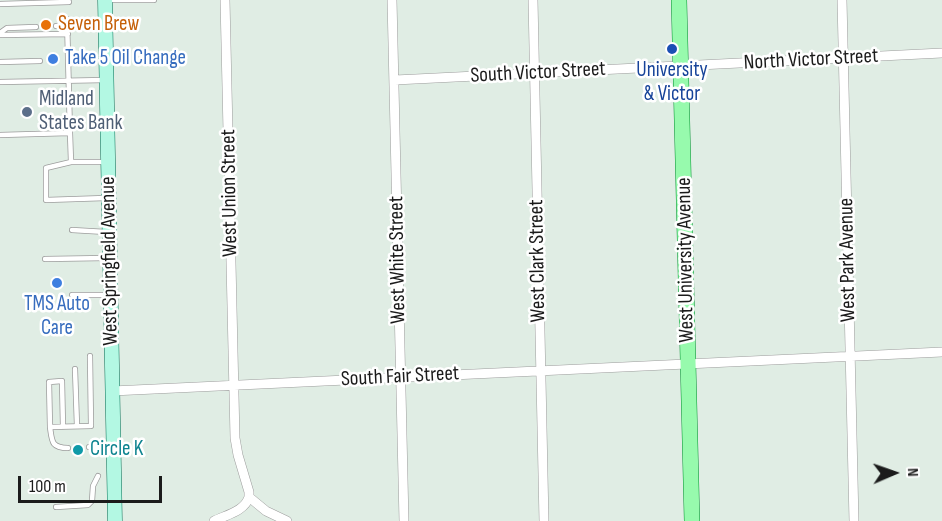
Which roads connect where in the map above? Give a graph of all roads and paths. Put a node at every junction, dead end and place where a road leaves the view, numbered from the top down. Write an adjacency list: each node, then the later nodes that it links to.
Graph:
1 (104, 0): 2 (lane); 22 (main road, West Springfield Avenue)
2 (154, 0)
3 (225, 0): 44 (street, West Union Street)
4 (392, 0): 23 (street, West White Street)
5 (533, 0): 21 (street, West Clark Street)
6 (679, 0): 20 (main road, West University Avenue)
7 (842, 0): 17 (street, West Park Avenue)
8 (69, 2): 9 (lane)
9 (0, 4)
10 (68, 19): 12 (lane)
11 (56, 26): 12 (lane)
12 (68, 26): 15 (lane)
13 (36, 27): 14 (lane)
14 (0, 34): 15 (lane)
15 (68, 34): 24 (lane)
16 (942, 53): 17 (street, North Victor Street)
17 (843, 58): 20 (street, North Victor Street); 39 (street, West Park Avenue)
18 (40, 61): 19 (lane)
19 (0, 62)
20 (681, 66): 21 (street, South Victor Street); 40 (main road, West University Avenue)
21 (535, 73): 23 (street, South Victor Street); 42 (street, West Clark Street)
22 (106, 80): 24 (lane); 28 (main road, West Springfield Avenue)
23 (395, 80): 43 (street, West White Street)
24 (69, 81): 25 (lane); 26 (lane)
25 (0, 82)
26 (70, 133): 27 (lane); 29 (lane)
27 (0, 135)
28 (107, 161): 29 (lane); 30 (main road, West Springfield Avenue)
29 (70, 162): 30 (lane)
30 (108, 198): 32 (main road, West Springfield Avenue)
31 (72, 230): 32 (lane)
32 (109, 232): 33 (main road, West Springfield Avenue)
33 (110, 258): 34 (lane); 36 (main road, West Springfield Avenue)
34 (45, 259)
35 (72, 295): 36 (lane)
36 (110, 295): 45 (main road, West Springfield Avenue)
37 (942, 352): 39 (street, South Fair Street)
38 (90, 356): 46 (lane)
39 (850, 356): 40 (street, South Fair Street); 61 (street, West Park Avenue)
40 (688, 364): 42 (street, South Fair Street); 60 (main road, West University Avenue)
41 (75, 369): 46 (lane)
42 (541, 370): 43 (street, South Fair Street); 59 (street, West Clark Street)
43 (400, 377): 44 (street, South Fair Street); 58 (street, West White Street)
44 (233, 385): 45 (street, South Fair Street); 53 (street, West Union Street)
45 (112, 391): 55 (main road, West Springfield Avenue)
46 (77, 426): 48 (lane)
47 (50, 427): 48 (lane); 48 (lane); 50 (lane)
48 (63, 427)
49 (89, 447): 51 (lane)
50 (68, 448)
51 (98, 448)
52 (98, 476): 54 (lane)
53 (249, 497): 56 (street); 57 (street)
54 (56, 507)
55 (115, 521)
56 (214, 521)
57 (287, 521)
58 (404, 521)
59 (544, 521)
60 (692, 521)
61 (854, 521)

